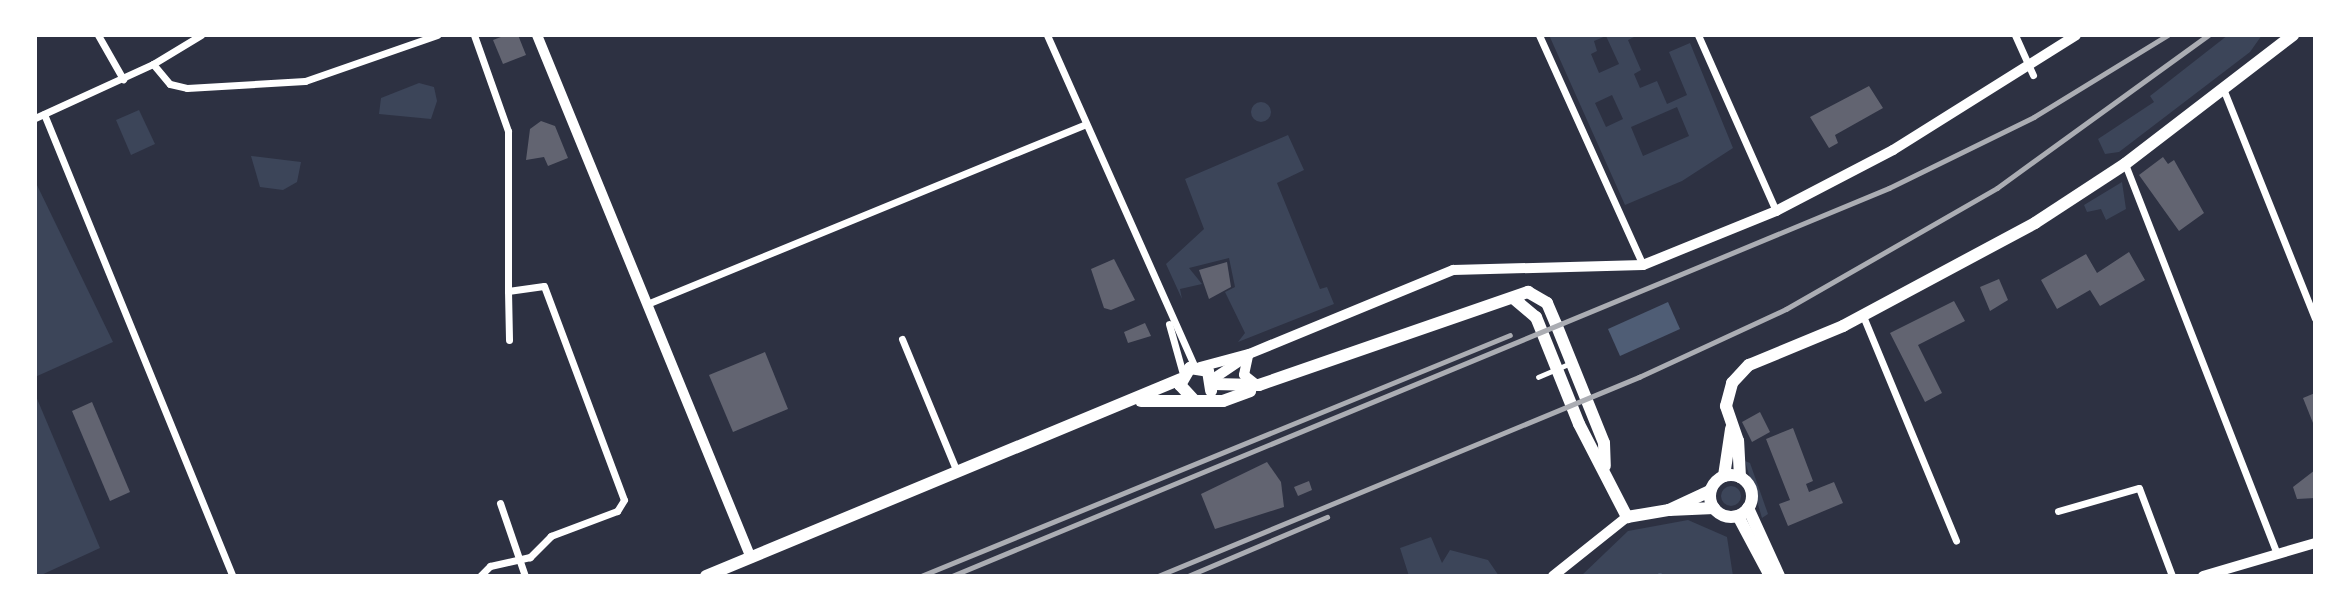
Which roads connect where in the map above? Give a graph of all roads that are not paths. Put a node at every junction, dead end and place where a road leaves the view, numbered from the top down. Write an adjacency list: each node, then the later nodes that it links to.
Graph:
1 (98, 35): 14 (street)
2 (201, 35): 12 (street)
3 (437, 35): 12 (street)
4 (474, 35): 22 (street)
5 (537, 35): 24 (street)
6 (1047, 35): 18 (street)
7 (1539, 35): 21 (street)
8 (1698, 35): 20 (street)
9 (2015, 35): 13 (street)
10 (2076, 35): 13 (street)
11 (2293, 35): 15 (main road)
12 (153, 64): 14 (street)
13 (2031, 71): 20 (street)
14 (123, 79): 16 (street)
15 (2224, 91): 19 (main road); 27 (street)
16 (44, 114): 17 (street); 58 (street)
17 (35, 118)
18 (1085, 124): 24 (street); 25 (street)
19 (2125, 164): 26 (main road); 54 (street)
20 (1776, 211): 21 (street)
21 (1643, 265): 30 (street)
22 (508, 291): 29 (street); 56 (street)
23 (1513, 298): 31 (main road); 33 (main road); 37 (main road)
24 (647, 304): 55 (street)
25 (1164, 307): 32 (street); 34 (street)
26 (1863, 316): 40 (main road); 52 (street)
27 (2315, 319)
28 (902, 339): 42 (street)
29 (509, 340)
30 (1249, 354): 32 (street); 36 (street); 37 (street)
31 (1572, 363): 33 (lane); 41 (main road)
32 (1197, 367): 34 (main road); 36 (main road)
33 (1558, 369): 35 (lane); 41 (main road)
34 (1182, 377): 38 (main road); 39 (main road)
35 (1538, 377)
36 (1213, 382): 37 (main road); 38 (main road)
37 (1259, 385): 38 (main road)
38 (1199, 399): 39 (main road)
39 (1129, 402): 42 (main road)
40 (1731, 429): 43 (main road); 44 (main road)
41 (1605, 466): 51 (main road)
42 (957, 472): 55 (main road)
43 (1724, 476): 44 (main road); 45 (main road)
44 (1740, 477): 50 (main road)
45 (1710, 491): 47 (main road); 48 (main road)
46 (500, 503): 56 (street)
47 (1714, 508): 48 (main road); 50 (main road)
48 (1669, 510): 51 (main road)
49 (2058, 511): 65 (street)
50 (1743, 512): 63 (main road); 64 (main road)
51 (1628, 517): 62 (street)
52 (1956, 540)
53 (2315, 543): 54 (street)
54 (2277, 553): 57 (street)
55 (751, 558): 61 (main road)
56 (519, 559): 59 (street); 60 (street)
57 (2233, 572): 66 (street)
58 (233, 576)
59 (480, 576)
60 (525, 576)
61 (706, 576)
62 (1553, 576)
63 (1770, 576)
64 (1779, 576)
65 (2172, 576)
66 (2203, 576)

